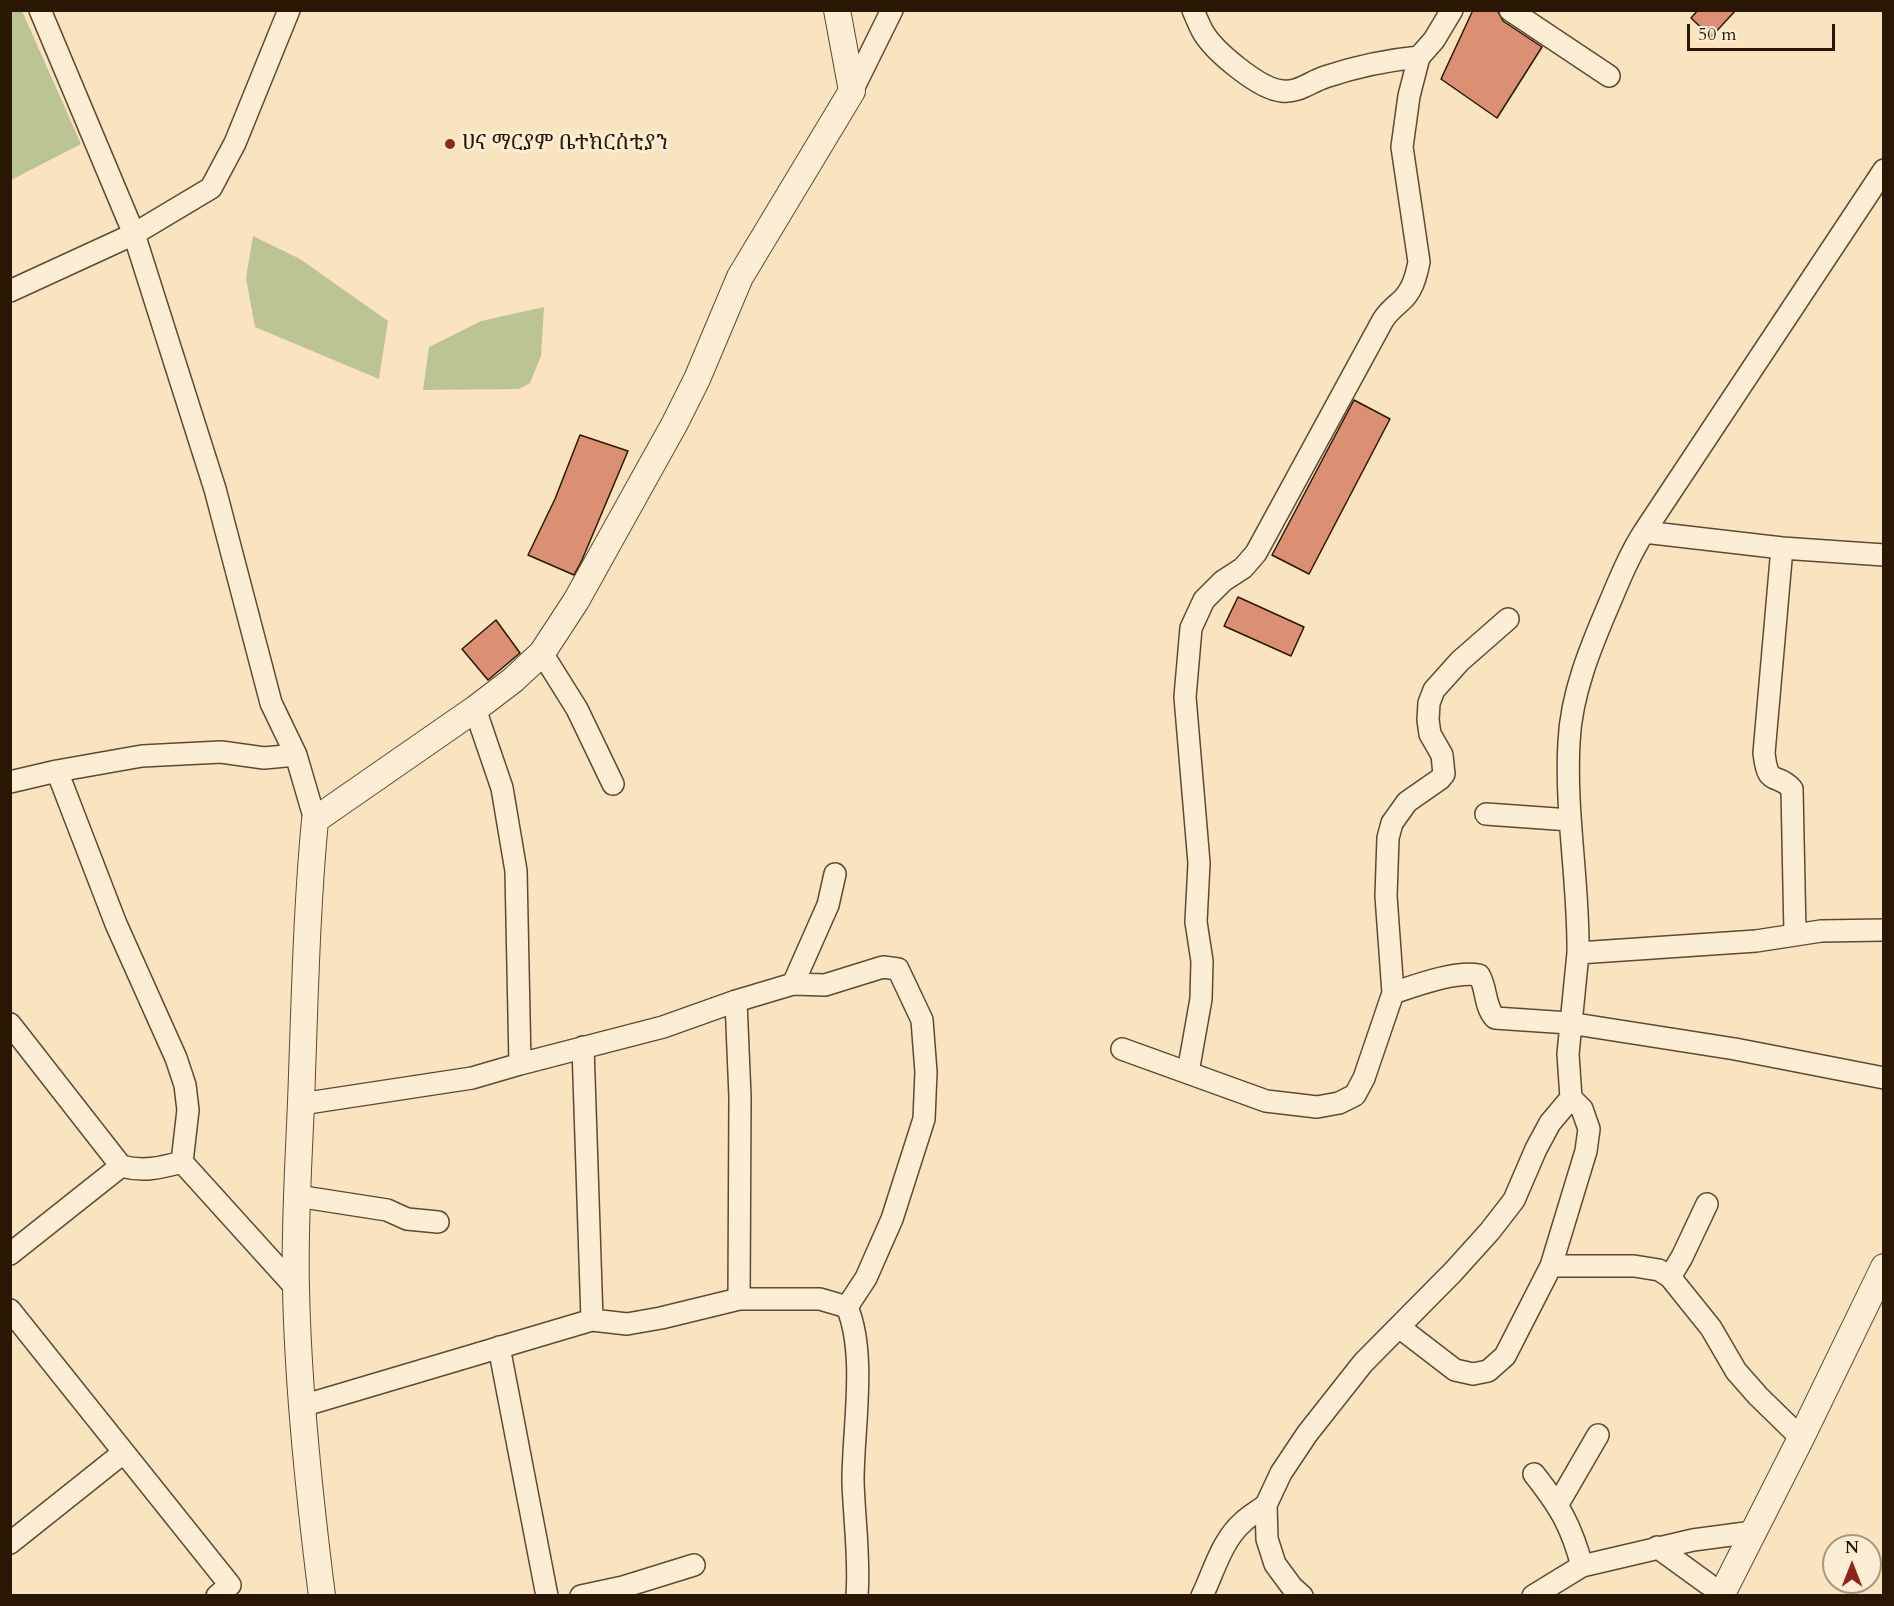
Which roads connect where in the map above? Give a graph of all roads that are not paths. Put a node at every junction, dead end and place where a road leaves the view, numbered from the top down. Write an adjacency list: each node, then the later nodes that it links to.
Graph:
1 (40, 10): 12 (street)
2 (289, 10): 12 (street)
3 (837, 10): 10 (street)
4 (892, 10): 10 (street)
5 (1193, 10): 8 (street)
6 (1452, 10): 8 (street)
7 (1510, 10): 9 (street)
8 (1419, 57): 39 (street)
9 (1609, 76)
10 (852, 91): 18 (street)
11 (1884, 170): 14 (street)
12 (134, 234): 13 (street); 20 (street)
13 (10, 291)
14 (1644, 532): 15 (street); 26 (street)
15 (1782, 548): 16 (street); 29 (street)
16 (1884, 555)
17 (1508, 619): 32 (street)
18 (542, 653): 19 (street); 23 (street)
19 (475, 709): 25 (street); 38 (street)
20 (296, 755): 21 (street); 25 (street)
21 (57, 771): 22 (street); 43 (street)
22 (10, 782)
23 (613, 784)
24 (1486, 814): 26 (street)
25 (315, 820): 42 (street)
26 (1570, 820): 30 (street)
27 (836, 874): 31 (street)
28 (1884, 930): 29 (street)
29 (1795, 934): 30 (street)
30 (1578, 953): 34 (street)
31 (793, 984): 33 (street); 54 (street)
32 (1393, 993): 34 (street); 39 (street)
33 (736, 1001): 36 (street); 53 (street)
34 (1569, 1023): 40 (street); 41 (street)
35 (10, 1024): 44 (street)
36 (583, 1047): 38 (street); 56 (street)
37 (1122, 1049): 39 (street)
38 (520, 1064): 42 (street)
39 (1188, 1072)
40 (1884, 1078)
41 (1571, 1098): 49 (street); 57 (street)
42 (301, 1104): 45 (street)
43 (182, 1162): 44 (street); 52 (street)
44 (121, 1166): 48 (street)
45 (297, 1196): 47 (street); 52 (street)
46 (1707, 1204): 51 (street)
47 (438, 1222)
48 (10, 1254)
49 (1551, 1266): 51 (street); 57 (street)
50 (1884, 1267): 61 (street)
51 (1670, 1277): 61 (street)
52 (296, 1288): 59 (street)
53 (739, 1299): 54 (street); 56 (street)
54 (847, 1307): 73 (street)
55 (13, 1316): 62 (street)
56 (592, 1320): 58 (street)
57 (1399, 1327): 65 (street)
58 (499, 1347): 59 (street); 75 (street)
59 (302, 1406): 74 (street)
60 (1598, 1435): 64 (street)
61 (1801, 1438): 66 (street)
62 (123, 1453): 67 (street); 72 (street)
63 (1534, 1474): 64 (street)
64 (1558, 1504): 70 (street)
65 (1266, 1505): 77 (street); 78 (street)
66 (1753, 1532): 68 (street); 71 (street)
67 (10, 1543)
68 (1657, 1547): 70 (street); 71 (street)
69 (694, 1565): 76 (street)
70 (1582, 1566): 79 (street)
71 (1715, 1590)
72 (229, 1592)
73 (858, 1595)
74 (322, 1596)
75 (547, 1596)
76 (581, 1596)
77 (1202, 1596)
78 (1302, 1596)
79 (1533, 1596)

